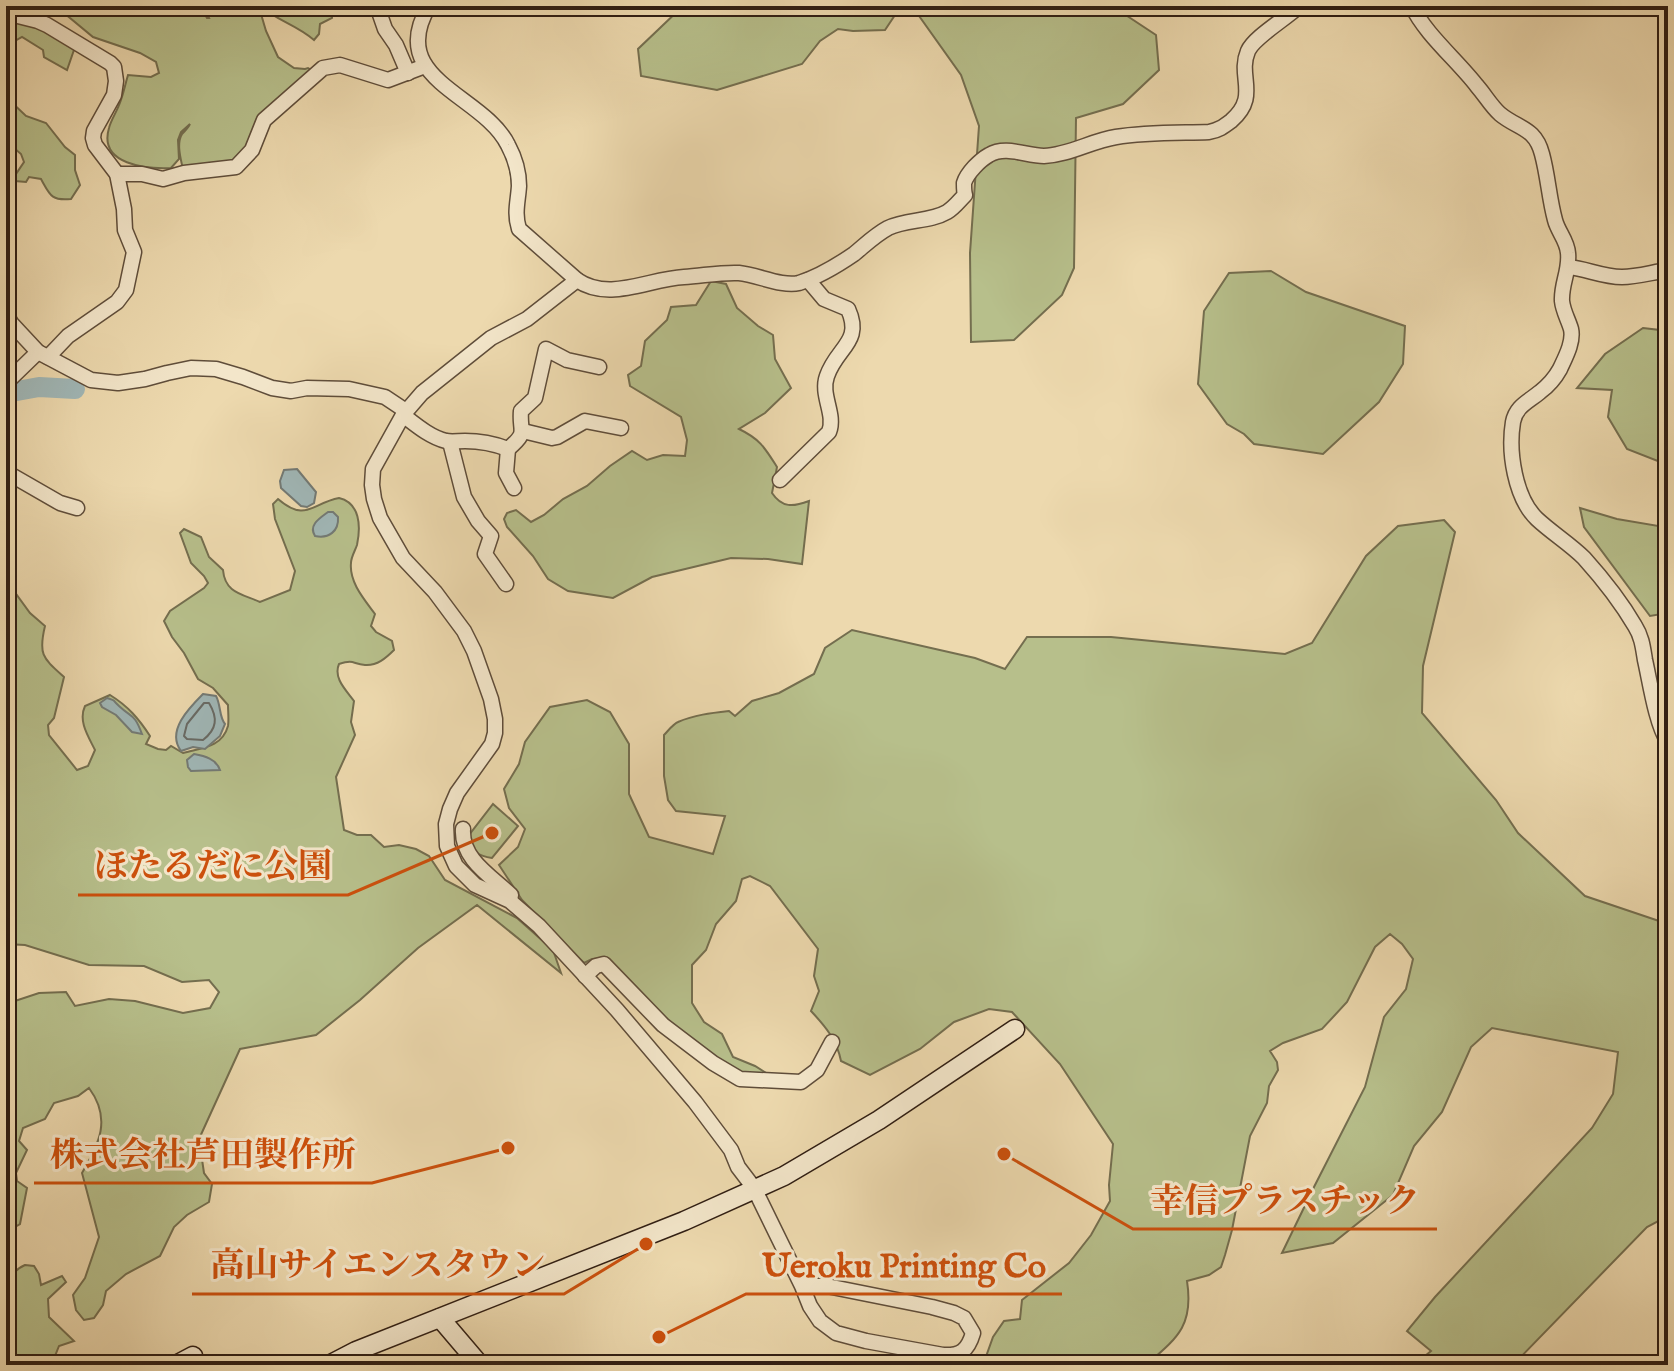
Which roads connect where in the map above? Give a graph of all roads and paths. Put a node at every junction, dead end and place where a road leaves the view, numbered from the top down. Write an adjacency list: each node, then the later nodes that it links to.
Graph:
1 (377, 6): 7 (street)
2 (429, 6): 6 (street)
3 (1299, 6): 12 (street)
4 (1412, 6): 9 (street)
5 (6, 13): 8 (street)
6 (425, 66): 7 (street); 11 (street)
7 (408, 73): 8 (street)
8 (117, 174): 14 (street)
9 (1569, 267): 10 (street); 27 (street)
10 (1668, 270)
11 (577, 280): 12 (street); 17 (street)
12 (808, 280): 23 (street)
13 (6, 314): 14 (street)
14 (43, 355): 16 (street); 17 (street)
15 (599, 367): 19 (street)
16 (6, 383)
17 (405, 413): 20 (street); 29 (street)
18 (621, 428): 19 (street)
19 (523, 431): 21 (street)
20 (450, 442): 21 (street); 26 (street)
21 (508, 449): 24 (street)
22 (6, 474): 25 (street)
23 (780, 480)
24 (514, 488)
25 (77, 508)
26 (506, 584)
27 (1668, 742)
28 (463, 829): 29 (street)
29 (510, 901): 30 (street)
30 (585, 976): 32 (street); 33 (street)
31 (1015, 1029): 33 (street)
32 (832, 1042)
33 (754, 1188): 34 (street); 35 (street)
34 (802, 1286): 34 (street)
35 (440, 1318): 36 (street); 37 (street)
36 (329, 1365)
37 (480, 1365)

